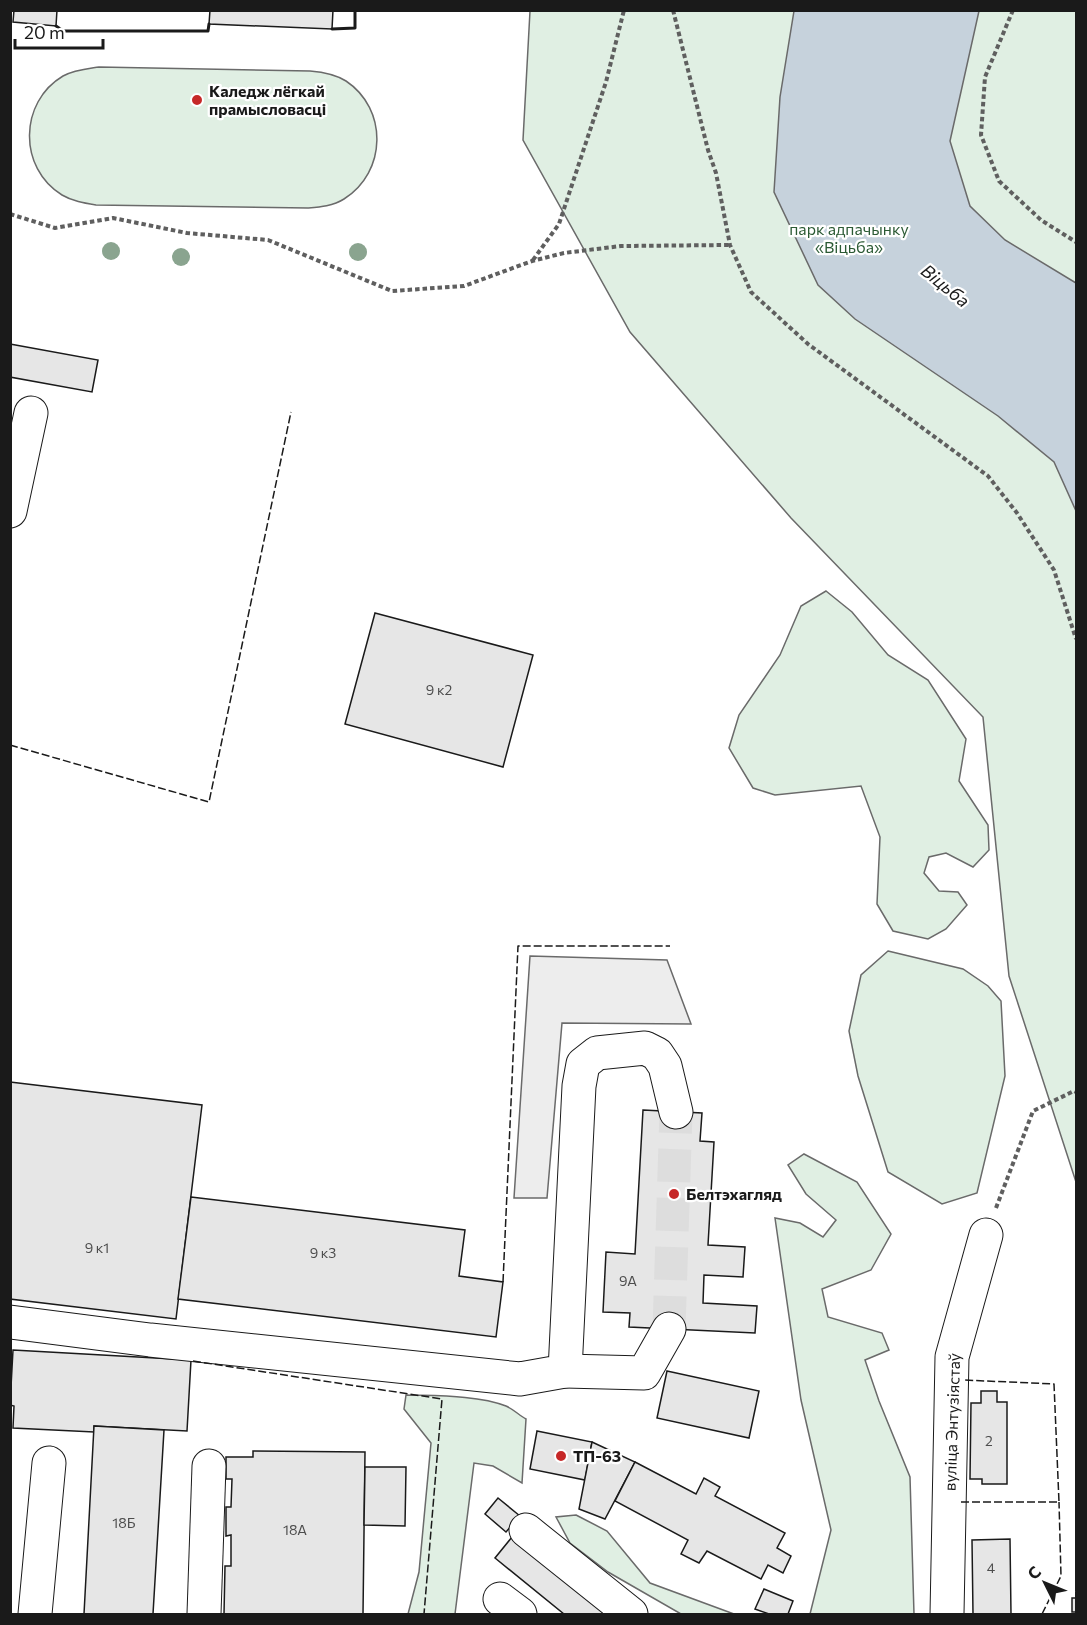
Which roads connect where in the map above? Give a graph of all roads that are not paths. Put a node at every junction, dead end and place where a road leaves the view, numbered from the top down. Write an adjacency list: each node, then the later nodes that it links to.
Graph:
1 (31, 413): 2 (street)
2 (10, 512)
3 (676, 1112): 7 (street)
4 (986, 1235): 14 (street, вуліца Энтузіястаў)
5 (10, 1322): 7 (street)
6 (669, 1329): 7 (street)
7 (565, 1371)
8 (49, 1462): 11 (street)
9 (209, 1466): 12 (street)
10 (526, 1530): 13 (street)
11 (35, 1614)
12 (204, 1614)
13 (631, 1614)
14 (947, 1614)

